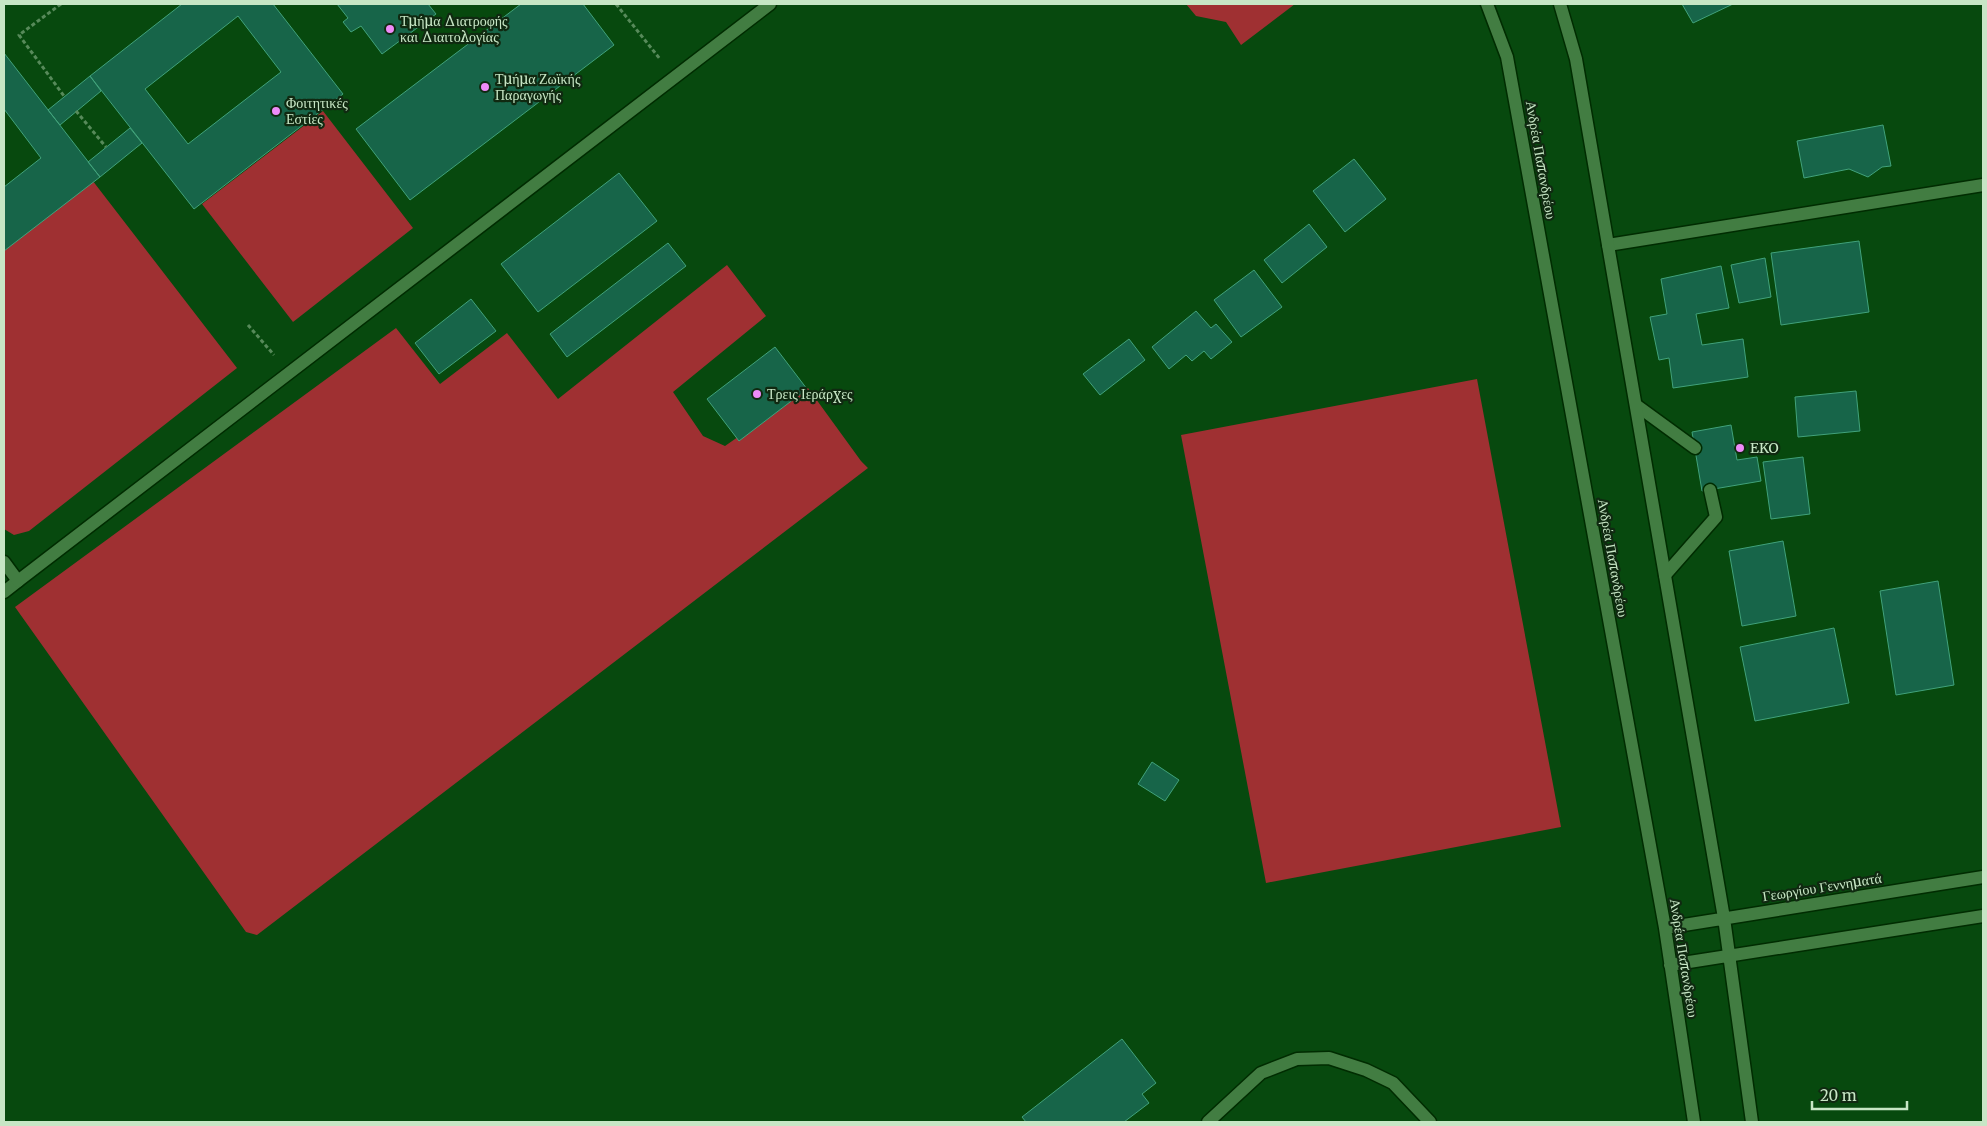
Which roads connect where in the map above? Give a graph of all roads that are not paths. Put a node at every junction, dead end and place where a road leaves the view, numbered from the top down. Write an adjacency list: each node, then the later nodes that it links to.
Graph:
1 (770, 4): 11 (street)
2 (1487, 4): 16 (street, Ανδρέα Παπανδρέου)
3 (1560, 4): 5 (street)
4 (1983, 185): 5 (street)
5 (1608, 245): 6 (street)
6 (1636, 405): 7 (street); 10 (street)
7 (1695, 448)
8 (1710, 490): 10 (street)
9 (4, 562): 11 (street)
10 (1665, 575): 15 (street)
11 (18, 581): 12 (street)
12 (4, 592)
13 (1983, 877): 15 (street, Γεωργίου Γεννηματά)
14 (1983, 916): 17 (street)
15 (1724, 918): 16 (street, Γεωργίου Γεννηματά); 17 (street)
16 (1665, 928): 18 (street, Ανδρέα Παπανδρέου)
17 (1729, 957): 18 (street); 22 (street)
18 (1670, 965): 21 (street, Ανδρέα Παπανδρέου)
19 (1208, 1122): 20 (street)
20 (1430, 1122)
21 (1694, 1122)
22 (1752, 1122)

